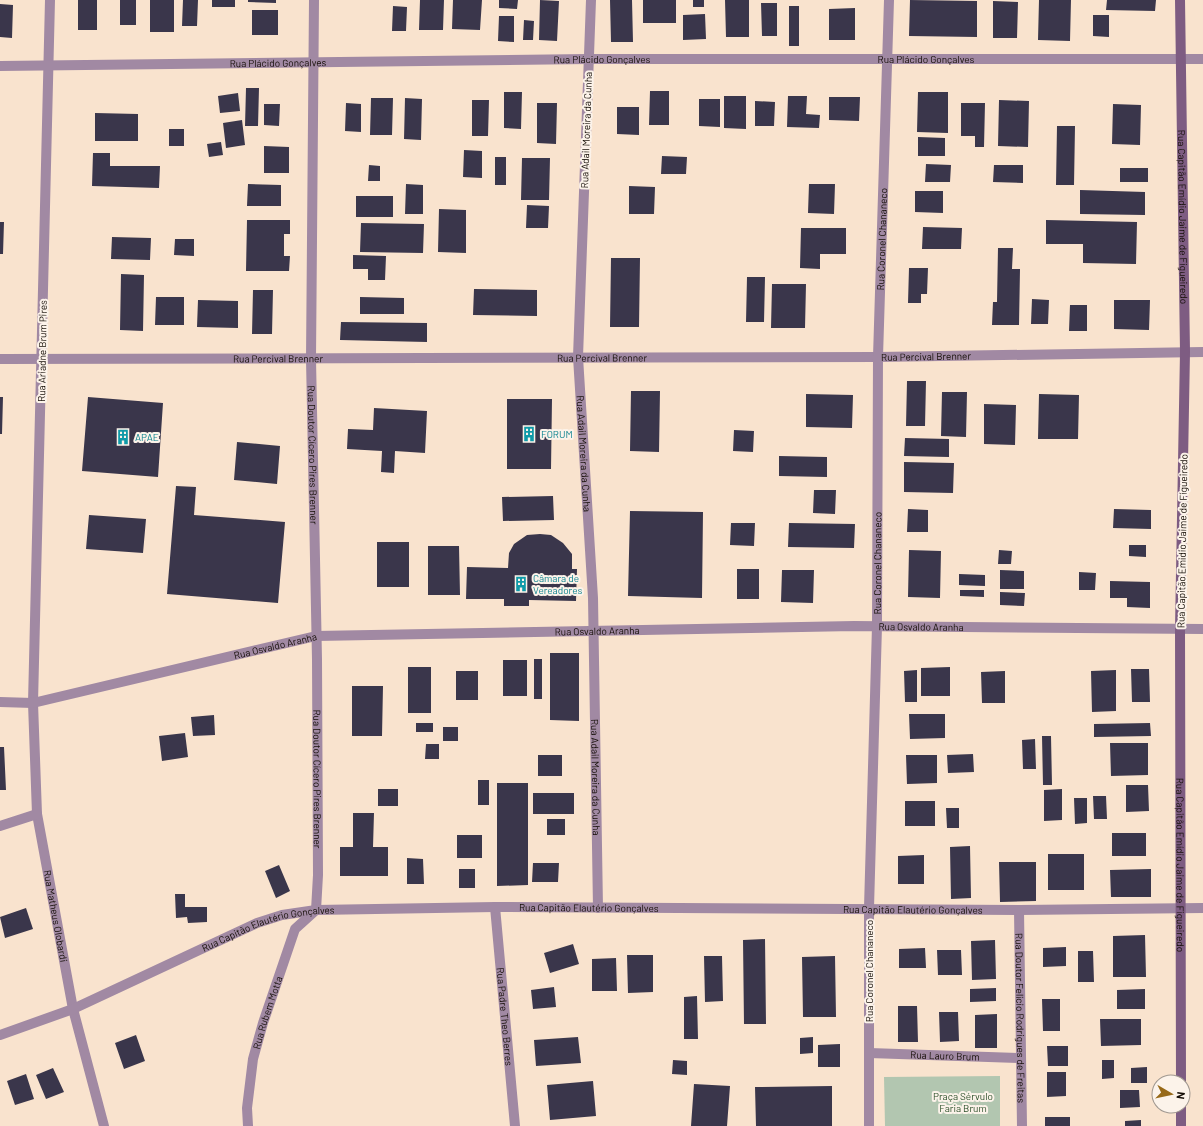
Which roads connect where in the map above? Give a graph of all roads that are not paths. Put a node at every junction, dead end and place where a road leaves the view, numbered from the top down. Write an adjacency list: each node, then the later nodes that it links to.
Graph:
1 (50, 0): 11 (street, Rua Ariadne Brum Pires)
2 (314, 0): 10 (street, Rua Doutor Cícero Pires Brenner)
3 (591, 0): 7 (street, Rua Adail Moreira da Cunha)
4 (890, 0): 9 (street, Rua Coronel Chananeco)
5 (1180, 0): 6 (main road, Rua Capitão Emídio Jaime de Figueiredo)
6 (1180, 58): 8 (street, Rua Plácido Gonçalves); 9 (street, Rua Plácido Gonçalves); 13 (main road, Rua Capitão Emídio Jaime de Figueiredo)
7 (588, 59): 9 (street, Rua Plácido Gonçalves); 10 (street, Rua Plácido Gonçalves); 15 (street, Rua Adail Moreira da Cunha)
8 (1203, 59)
9 (889, 60): 16 (street, Rua Coronel Chananeco)
10 (312, 62): 11 (street, Rua Plácido Gonçalves); 19 (street, Rua Doutor Cícero Pires Brenner)
11 (48, 65): 12 (street, Rua Plácido Gonçalves); 17 (street, Rua Ariadne Brum Pires)
12 (0, 66)
13 (1185, 352): 14 (street, Rua Percival Brenner); 16 (street, Rua Percival Brenner); 21 (main road, Rua Capitão Emídio Jaime de Figueiredo)
14 (1203, 352)
15 (578, 357): 16 (street, Rua Percival Brenner); 19 (street, Rua Percival Brenner); 23 (street, Rua Adail Moreira da Cunha)
16 (878, 357): 20 (street, Rua Coronel Chananeco)
17 (42, 358): 18 (street, Rua Percival Brenner); 19 (street, Rua Percival Brenner); 26 (street, Rua Ariadne Brum Pires)
18 (0, 359)
19 (312, 359): 24 (street, Rua Doutor Cícero Pires Brenner)
20 (877, 626): 21 (street, Rua Osvaldo Aranha); 23 (street, Rua Osvaldo Aranha); 31 (street, Rua Coronel Chananeco)
21 (1180, 628): 22 (street, Rua Osvaldo Aranha); 32 (main road, Rua Capitão Emídio Jaime de Figueiredo)
22 (1203, 629)
23 (594, 630): 24 (street, Rua Osvaldo Aranha); 30 (street, Rua Adail Moreira da Cunha)
24 (316, 636): 26 (street, Rua Osvaldo Aranha); 34 (street, Rua Doutor Cícero Pires Brenner)
25 (0, 702): 26 (street, Rua Osvaldo Aranha)
26 (33, 703): 27 (street, Rua Matheus Olobardi)
27 (37, 814): 28 (street); 36 (street, Rua Matheus Olobardi)
28 (0, 826)
29 (495, 907): 30 (street, Rua Capitão Elautério Gonçalves); 34 (street, Rua Capitão Elautério Gonçalves); 44 (street, Rua Padre Theo Berres)
30 (598, 908): 31 (street, Rua Capitão Elautério Gonçalves)
31 (868, 908): 35 (street, Rua Capitão Elautério Gonçalves); 38 (street, Rua Coronel Chananeco)
32 (1180, 908): 33 (street, Rua Capitão Elautério Gonçalves); 35 (street, Rua Capitão Elautério Gonçalves); 40 (main road, Rua Capitão Emídio Jaime de Figueiredo)
33 (1203, 908)
34 (316, 910): 36 (street, Rua Capitão Elautério Gonçalves); 43 (street, Rua Rubem Motta)
35 (1019, 910): 39 (street, Rua Doutor Felício Rodrigues de Freitas)
36 (73, 1009): 37 (street, Rua Capitão Elautério Gonçalves); 42 (street, Rua Matheus Olobardi)
37 (0, 1035)
38 (869, 1053): 39 (street, Rua Lauro Brum); 45 (street, Rua Coronel Chananeco)
39 (1021, 1058): 46 (street, Rua Doutor Felício Rodrigues de Freitas)
40 (1181, 1074)
41 (1181, 1114): 47 (main road)
42 (104, 1126)
43 (248, 1126)
44 (515, 1126)
45 (868, 1126)
46 (1022, 1126)
47 (1181, 1126)

